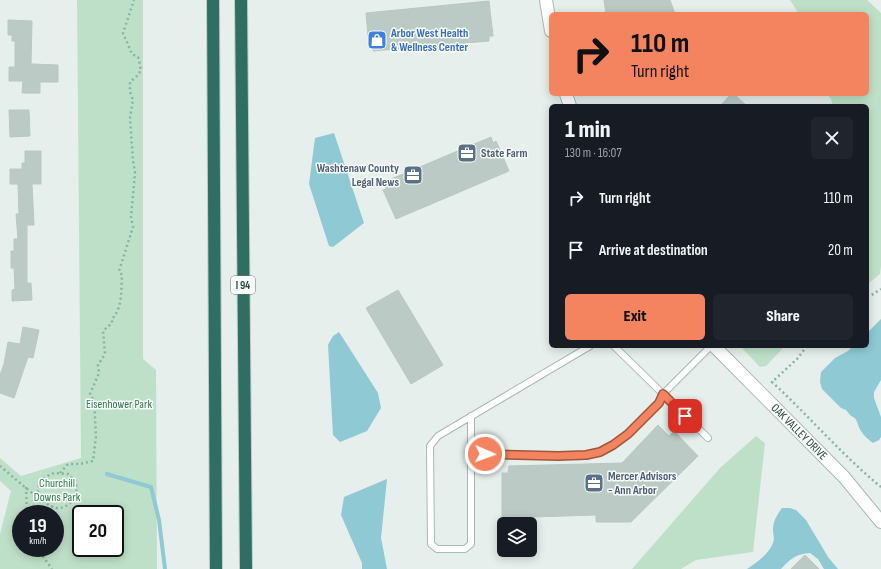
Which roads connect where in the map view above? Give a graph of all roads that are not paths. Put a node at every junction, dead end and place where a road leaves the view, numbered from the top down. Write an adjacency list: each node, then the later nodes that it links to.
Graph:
1 (212, 0): 14 (highway, I 94)
2 (241, 0): 15 (highway, I 94)
3 (546, 0): 4 (street)
4 (549, 19)
5 (587, 348): 10 (lane)
6 (616, 348): 9 (lane)
7 (709, 348): 9 (lane)
8 (716, 348): 13 (street, OAK VALLEY DRIVE)
9 (663, 394): 11 (lane); 12 (lane)
10 (471, 416): 12 (lane); 12 (lane)
11 (708, 438)
12 (470, 453)
13 (881, 522)
14 (216, 569)
15 (246, 569)

